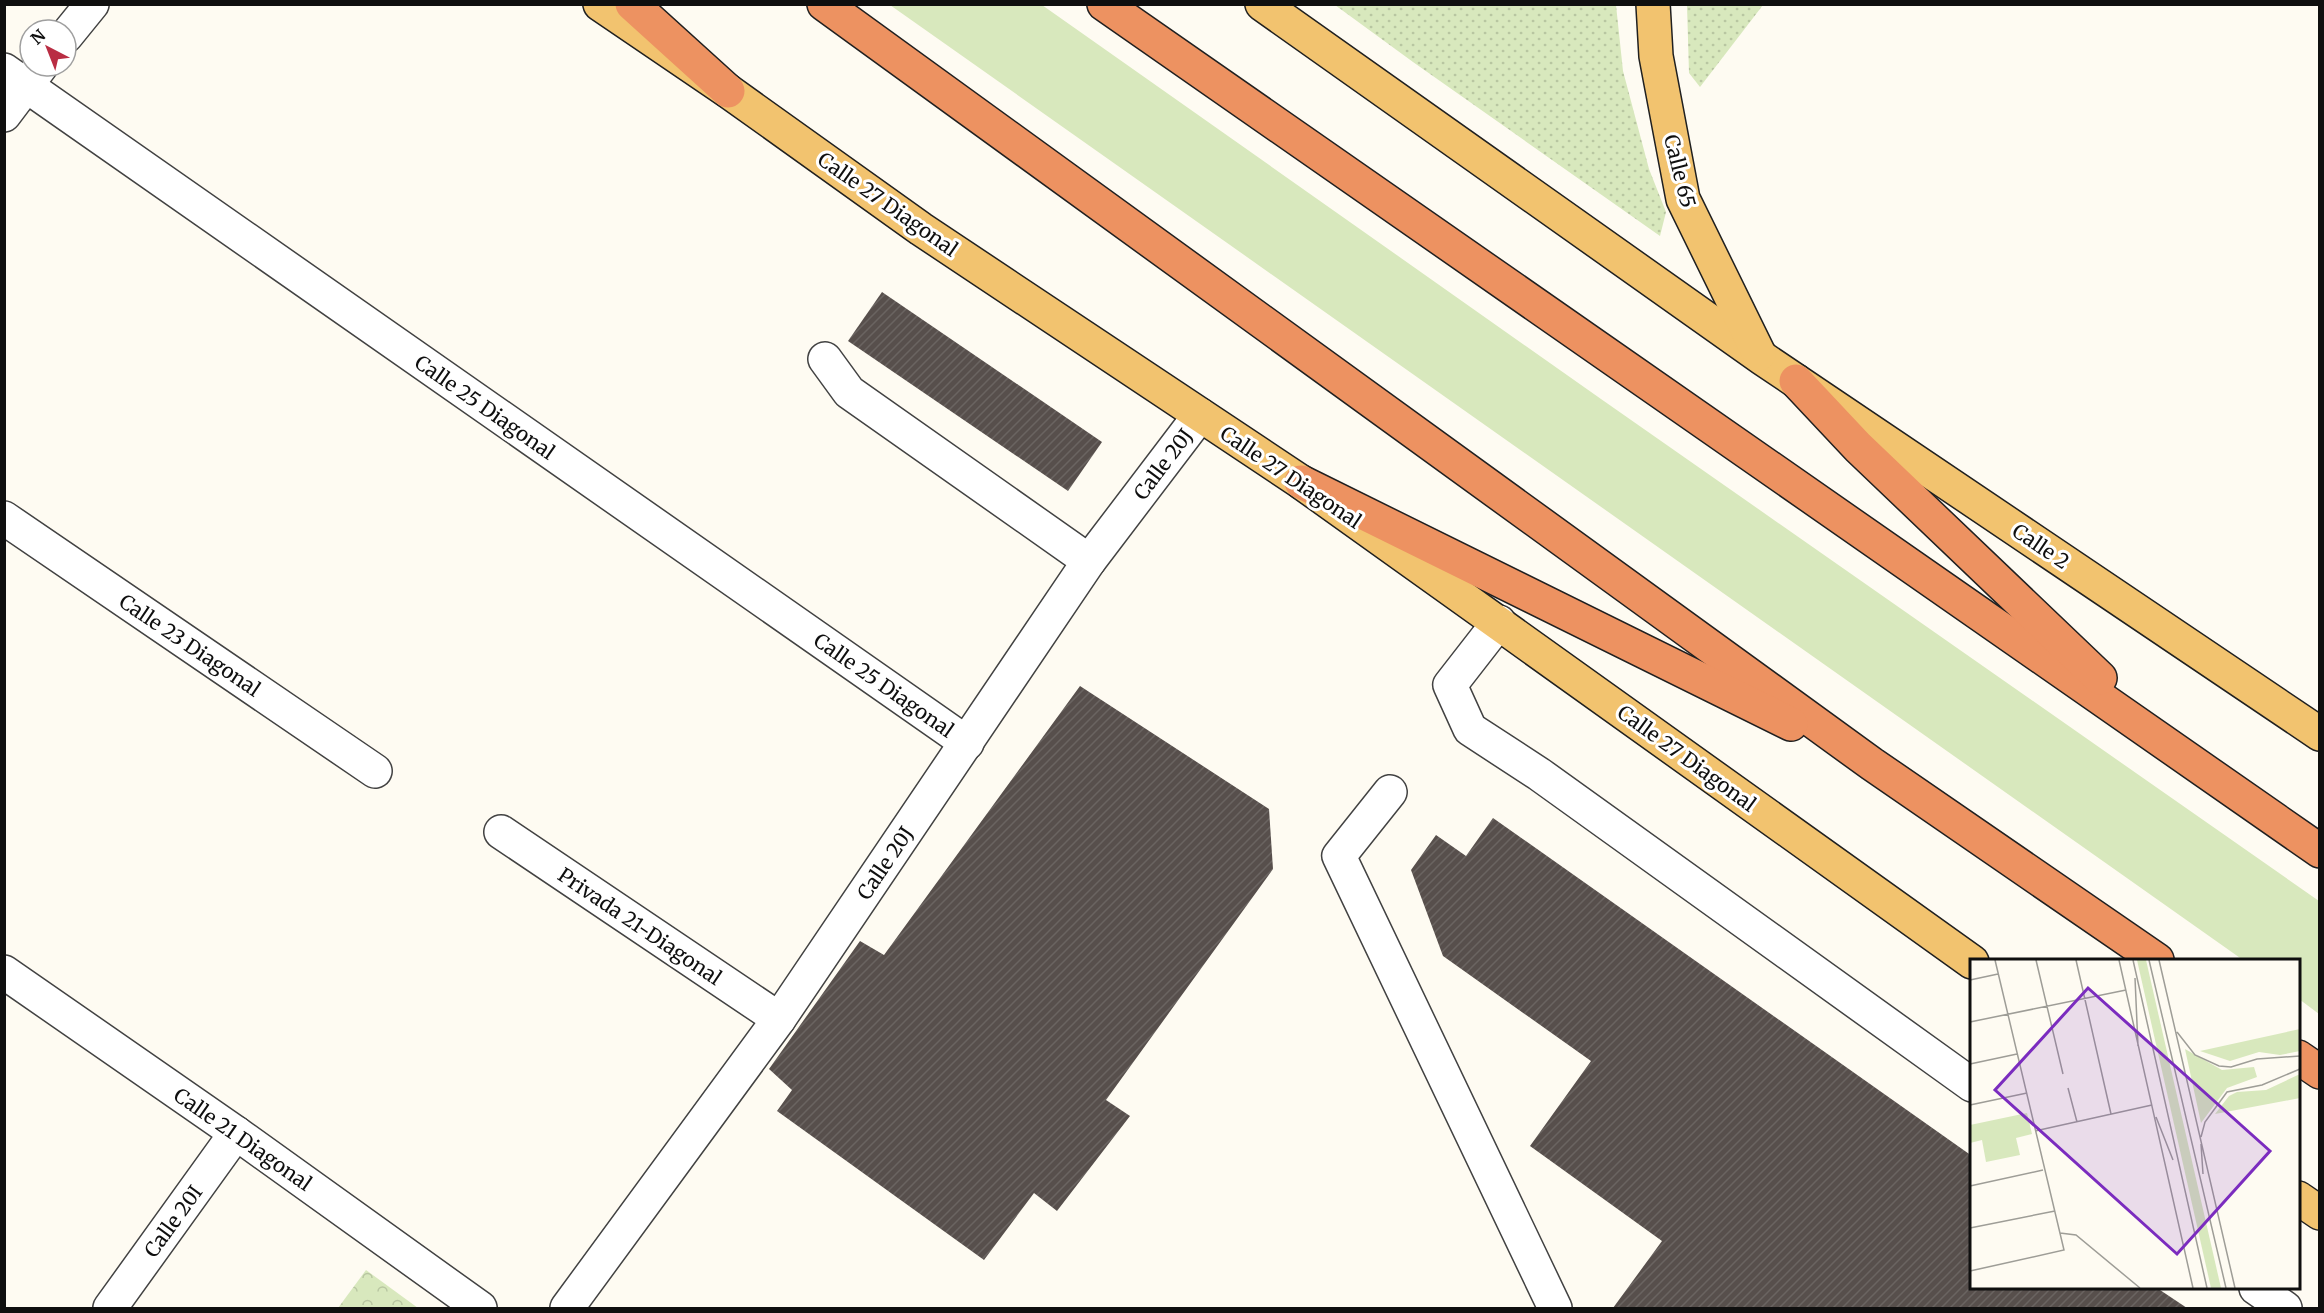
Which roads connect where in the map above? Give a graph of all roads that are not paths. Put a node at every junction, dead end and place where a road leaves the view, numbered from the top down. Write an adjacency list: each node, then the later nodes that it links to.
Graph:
1 (92, 4): 8 (street)
2 (600, 4): 11 (main road, Calle 27 Diagonal)
3 (632, 4): 11 (highway)
4 (824, 4): 24 (highway)
5 (1104, 4): 23 (highway)
6 (1262, 4): 13 (main road, Calle 2)
7 (1653, 4): 13 (main road, Calle 65)
8 (78, 21)
9 (22, 78): 12 (street)
10 (30, 78): 22 (street, Calle 25 Diagonal)
11 (728, 91): 16 (main road, Calle 27 Diagonal)
12 (4, 115)
13 (1762, 358): 15 (main road, Calle 2)
14 (825, 359): 19 (street)
15 (1796, 381): 21 (main road, Calle 2); 23 (highway)
16 (1200, 415): 17 (main road, Calle 27 Diagonal); 19 (street, Calle 20J)
17 (1301, 482): 20 (main road, Calle 27 Diagonal); 24 (highway)
18 (4, 518): 25 (street, Calle 23 Diagonal)
19 (1089, 561): 22 (street, Calle 20J)
20 (1499, 622): 30 (main road, Calle 27 Diagonal); 35 (street)
21 (2319, 734)
22 (967, 743): 32 (street, Calle 20J)
23 (2177, 752): 28 (highway)
24 (1872, 764): 29 (highway)
25 (375, 771)
26 (1390, 792): 43 (street)
27 (501, 832): 32 (street, Privada 21-Diagonal)
28 (2319, 851)
29 (2156, 959)
30 (1970, 961)
31 (4, 972): 36 (street, Calle 21 Diagonal)
32 (779, 1019): 42 (street, Calle 20J)
33 (2300, 1058): 34 (highway)
34 (2319, 1072)
35 (1970, 1084)
36 (236, 1133): 40 (street, Calle 20I); 41 (street, Calle 21 Diagonal)
37 (2300, 1199): 38 (main road)
38 (2319, 1213)
39 (2259, 1289): 44 (street)
40 (110, 1308)
41 (480, 1308)
42 (567, 1308)
43 (1554, 1308)
44 (2285, 1308)

